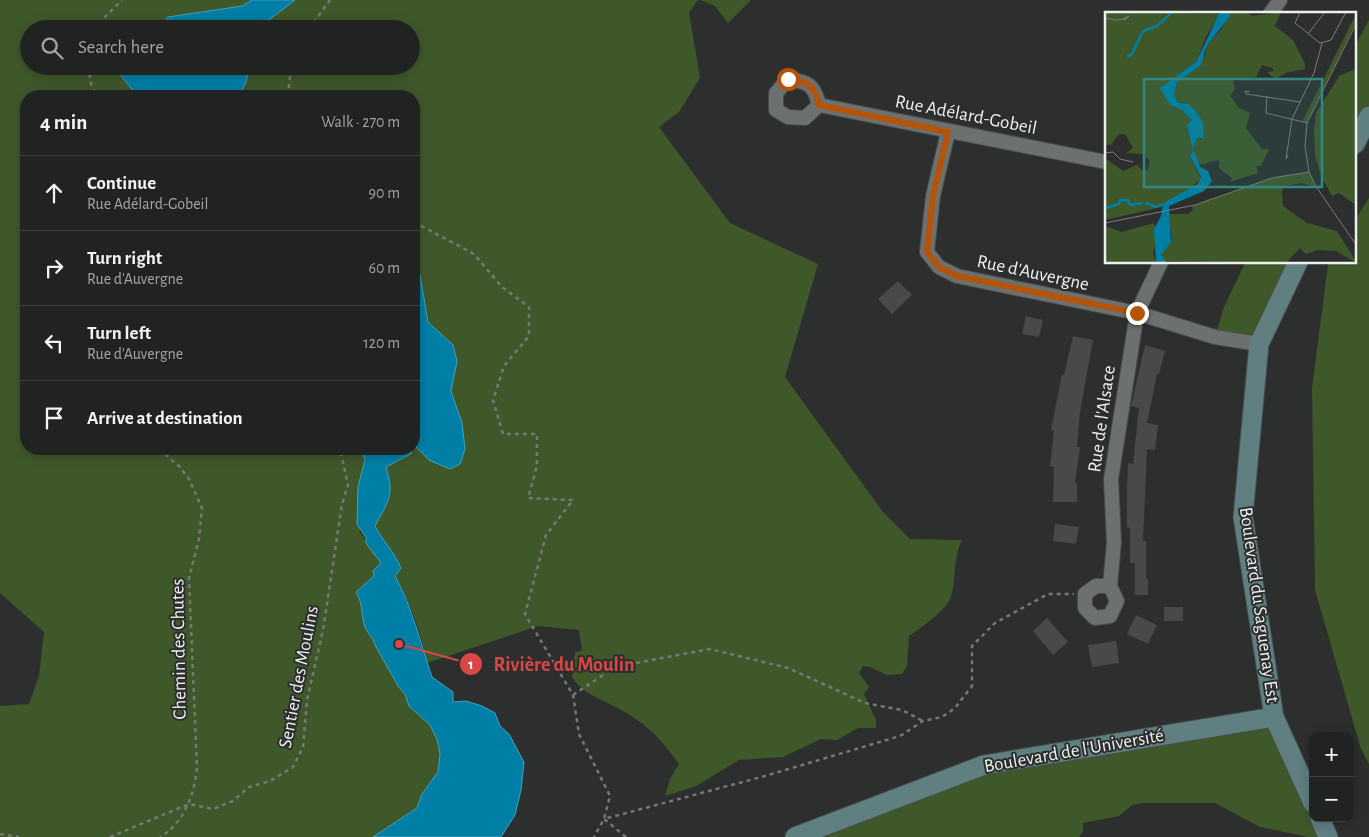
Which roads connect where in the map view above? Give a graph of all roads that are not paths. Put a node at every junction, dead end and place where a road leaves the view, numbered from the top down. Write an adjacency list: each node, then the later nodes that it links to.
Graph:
1 (1280, 0): 2 (street)
2 (1271, 12)
3 (819, 105): 5 (street, Rue Adélard-Gobeil)
4 (1369, 116): 6 (main road)
5 (948, 132): 7 (street, Rue Adélard-Gobeil); 10 (street, Rue d'Auvergne)
6 (1356, 142)
7 (1105, 162)
8 (1160, 264): 10 (street, Rue de l'Alsace)
9 (1297, 264): 11 (main road, Boulevard du Saguenay Est)
10 (1137, 313): 11 (street, Rue d'Auvergne); 12 (street, Rue de l'Alsace)
11 (1259, 344): 13 (main road, Boulevard du Saguenay Est)
12 (1110, 586): 12 (street, Rue de l'Alsace)
13 (1274, 717): 14 (main road, Boulevard du Saguenay Est); 16 (main road, Boulevard de l'Université)
14 (1309, 794)
15 (1322, 822): 17 (main road)
16 (794, 837)
17 (1328, 837)

